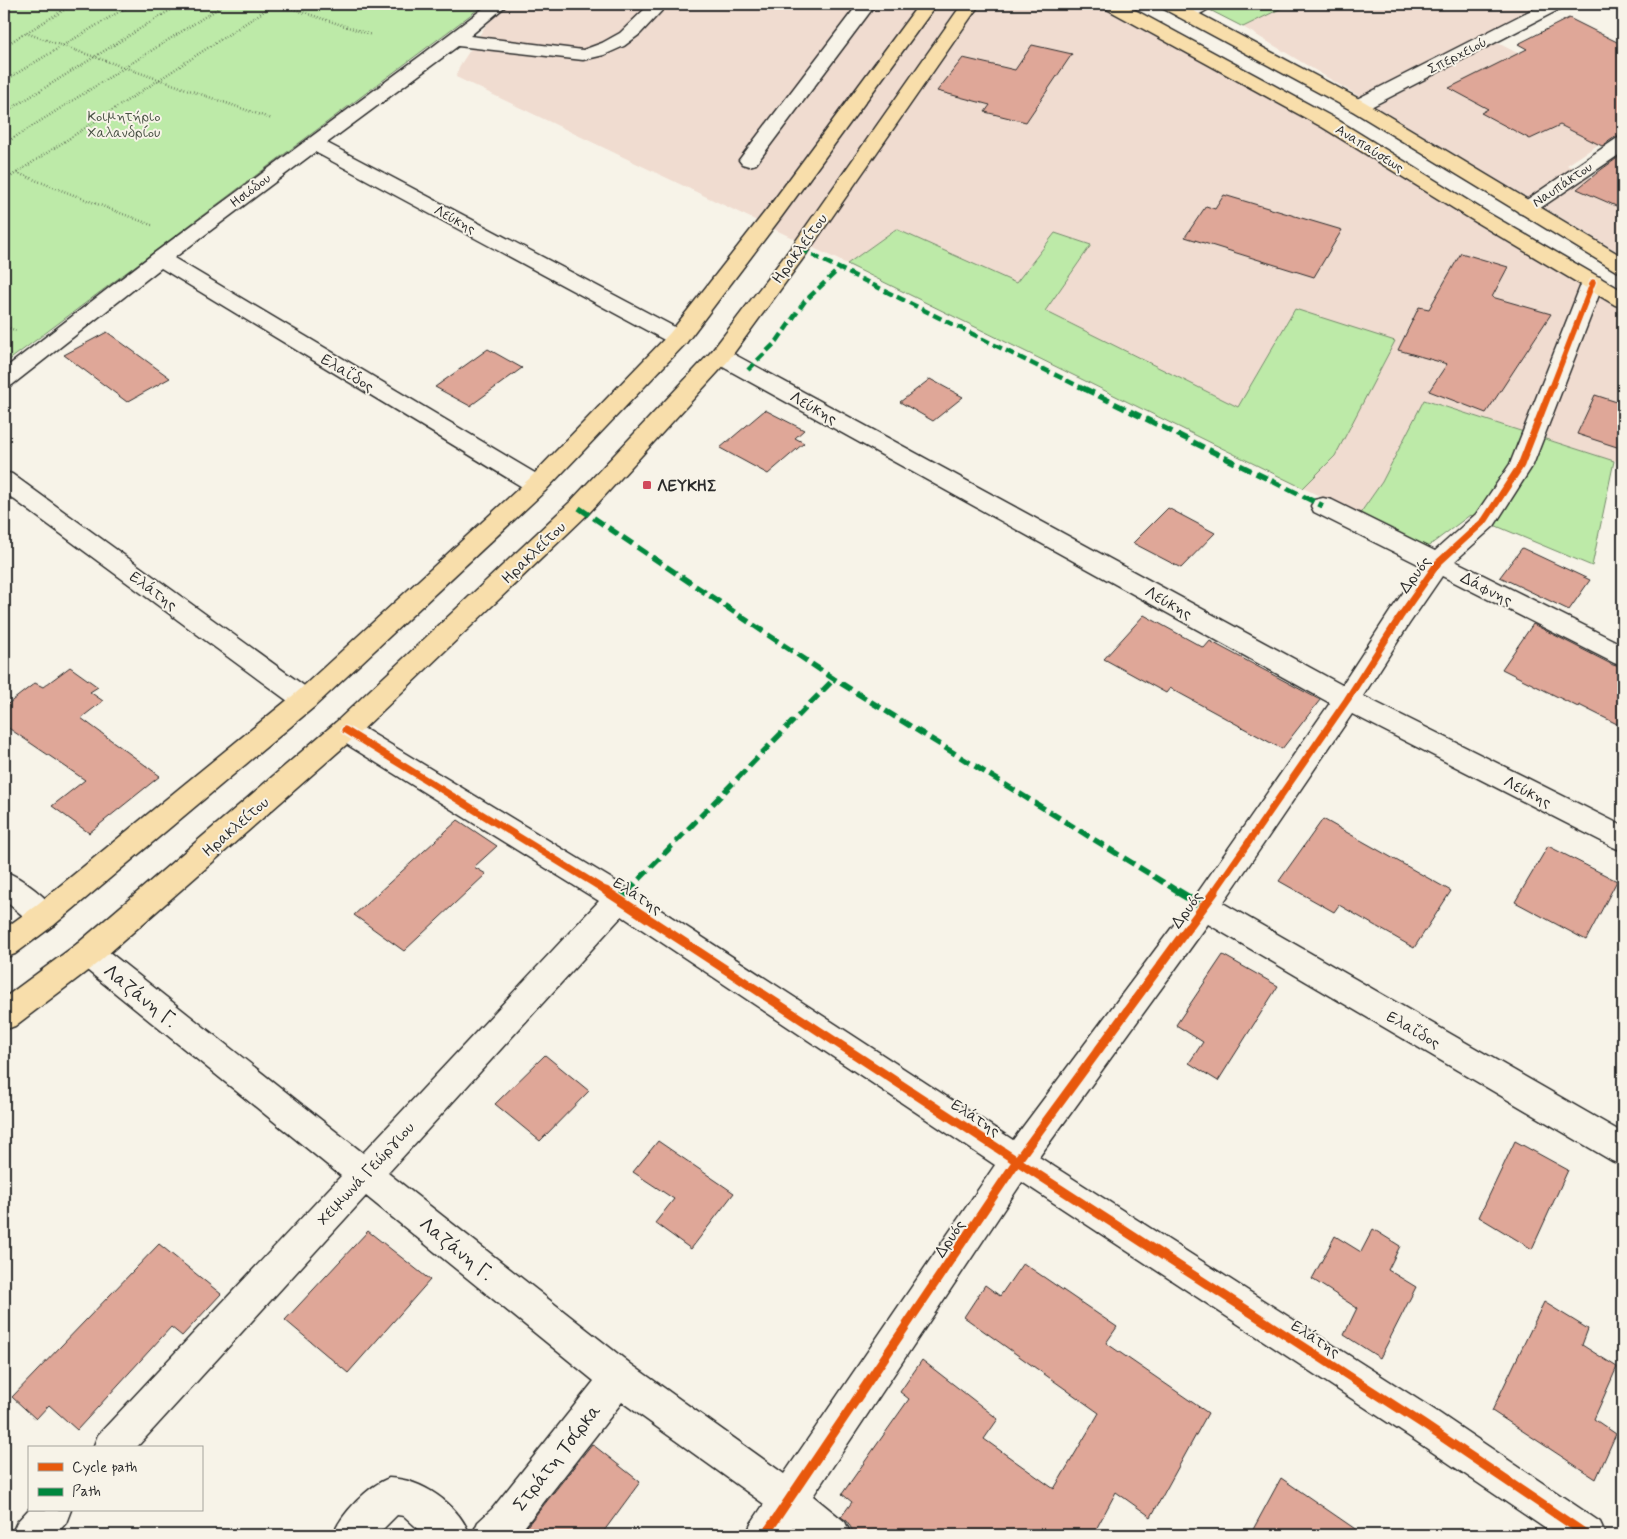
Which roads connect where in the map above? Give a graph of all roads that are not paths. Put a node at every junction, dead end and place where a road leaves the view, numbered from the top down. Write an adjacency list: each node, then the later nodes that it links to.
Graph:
1 (499, 4): 10 (street, Ησιόδου)
2 (659, 4): 10 (street)
3 (867, 4): 14 (street)
4 (928, 4): 20 (main road)
5 (971, 4): 21 (main road, Ηρακλείτου)
6 (1112, 4): 18 (main road, Αναπαύσεως)
7 (1204, 4): 9 (street)
8 (1556, 4): 11 (street, Σπερχειού)
9 (1177, 8): 11 (main road, Αναπαύσεως)
10 (454, 40): 12 (street, Ησιόδου)
11 (1358, 106): 15 (main road, Αναπαύσεως)
12 (313, 143): 16 (street, Ησιόδου); 20 (street, Λεύκης)
13 (1623, 143): 15 (street, Ναυπάκτου)
14 (749, 160)
15 (1526, 208): 17 (main road, Αναπαύσεως)
16 (160, 258): 22 (street, Ησιόδου); 24 (street, Ελαΐδος)
17 (1623, 266)
18 (1593, 282): 19 (main road, Αναπαύσεως); 26 (street, Δρυός)
19 (1623, 300)
20 (678, 338): 24 (main road)
21 (720, 356): 29 (street, Λεύκης); 30 (main road, Ηρακλείτου)
22 (4, 380)
23 (4, 480): 28 (street, Ελάτης)
24 (537, 485): 28 (main road)
25 (1323, 506): 26 (street, Δάφνης)
26 (1438, 563): 27 (street, Δάφνης); 29 (street, Δρυός)
27 (1623, 656)
28 (305, 700): 35 (main road)
29 (1347, 700): 31 (street, Λεύκης); 34 (street, Δρυός)
30 (345, 730): 33 (street, Ελάτης); 37 (main road, Ηρακλείτου)
31 (1623, 839)
32 (4, 883): 35 (street)
33 (620, 899): 40 (street, Ελάτης); 41 (street, Χειμωνά Γεώργιου)
34 (1204, 907): 39 (street, Ελαΐδος); 40 (street, Δρυός)
35 (44, 916): 36 (main road)
36 (4, 946)
37 (88, 953): 38 (main road, Ηρακλείτου); 41 (street, Λαζάνη Γ.)
38 (4, 1016)
39 (1623, 1150)
40 (1018, 1161): 44 (street, Δρυός); 52 (street, Ελάτης)
41 (364, 1173): 42 (street, Λαζάνη Γ.); 43 (street, Χειμωνά Γεώργιου)
42 (619, 1378): 44 (street, Λαζάνη Γ.); 49 (street, Στράτη Τσίρκα)
43 (113, 1446)
44 (789, 1500): 50 (street, Δρυός); 51 (street, Λαζάνη Γ.)
45 (51, 1512): 46 (street)
46 (30, 1535)
47 (352, 1535): 48 (street)
48 (451, 1535)
49 (492, 1535)
50 (765, 1535)
51 (832, 1535)
52 (1587, 1535)

